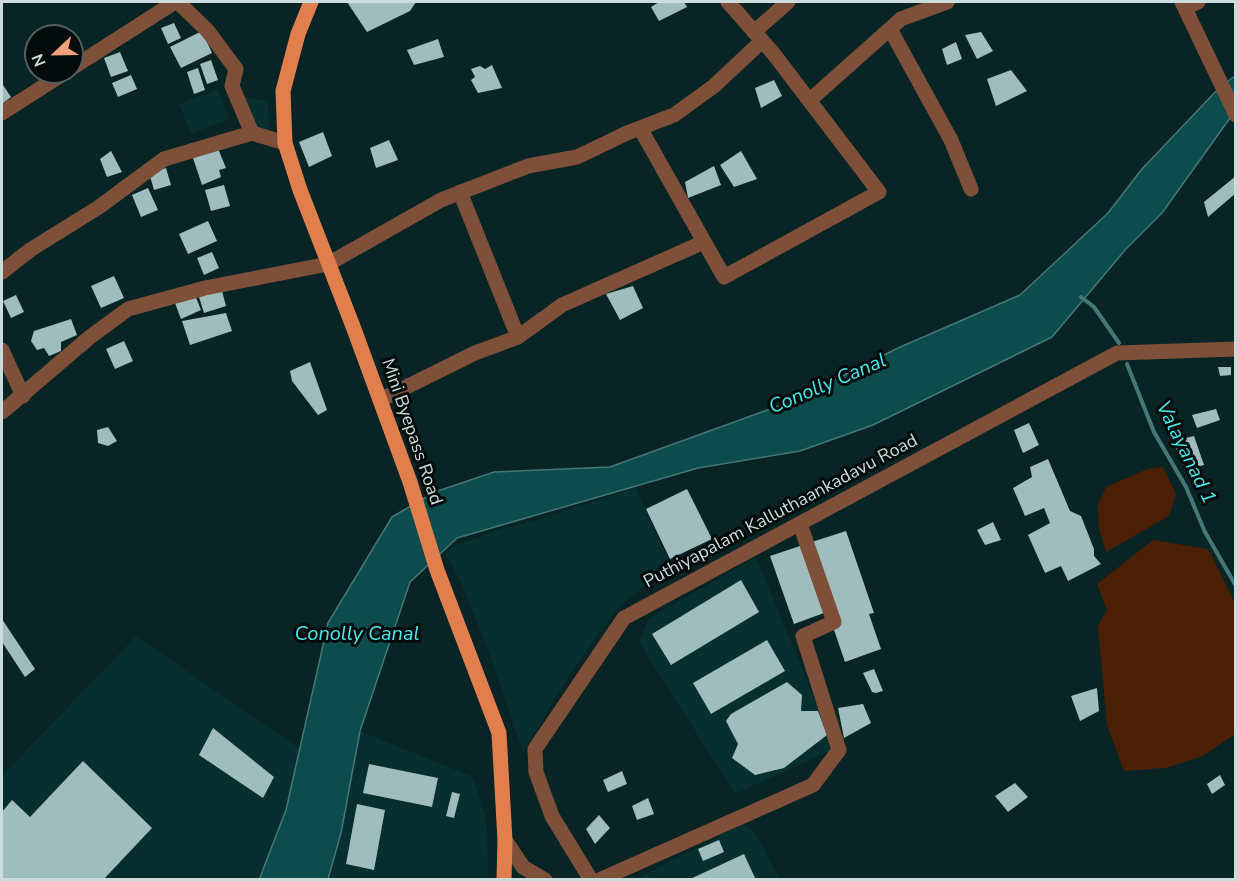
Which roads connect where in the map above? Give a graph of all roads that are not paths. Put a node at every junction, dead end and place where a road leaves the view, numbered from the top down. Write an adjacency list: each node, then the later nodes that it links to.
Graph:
1 (177, 2): 9 (street); 15 (street)
2 (310, 2): 16 (main road, Mini Byepass Road)
3 (728, 2): 8 (street)
4 (788, 2): 8 (street)
5 (947, 2): 7 (street)
6 (1188, 4): 13 (street)
7 (890, 29): 11 (street); 17 (street)
8 (758, 36): 11 (street); 14 (street)
9 (84, 60)
10 (48, 84): 12 (street)
11 (810, 100): 19 (street)
12 (2, 114)
13 (1236, 115)
14 (639, 128): 18 (street); 19 (street)
15 (252, 133): 16 (street); 21 (street)
16 (285, 143): 20 (main road, Mini Byepass Road)
17 (971, 189)
18 (460, 192): 20 (street); 22 (street)
19 (704, 242): 22 (street)
20 (328, 264): 25 (street); 26 (main road, Mini Byepass Road)
21 (2, 272)
22 (518, 337): 26 (street)
23 (1236, 349): 28 (street, Puthiyapalam Kalluthaankadavu Road)
24 (2, 350): 25 (street)
25 (23, 396): 27 (street)
26 (380, 400): 29 (main road, Mini Byepass Road)
27 (2, 412)
28 (800, 524): 32 (street, Puthiyapalam Kalluthaankadavu Road); 33 (street)
29 (505, 840): 30 (main road, Mini Byepass Road); 31 (street)
30 (504, 879)
31 (545, 879)
32 (591, 879)
33 (600, 879)

